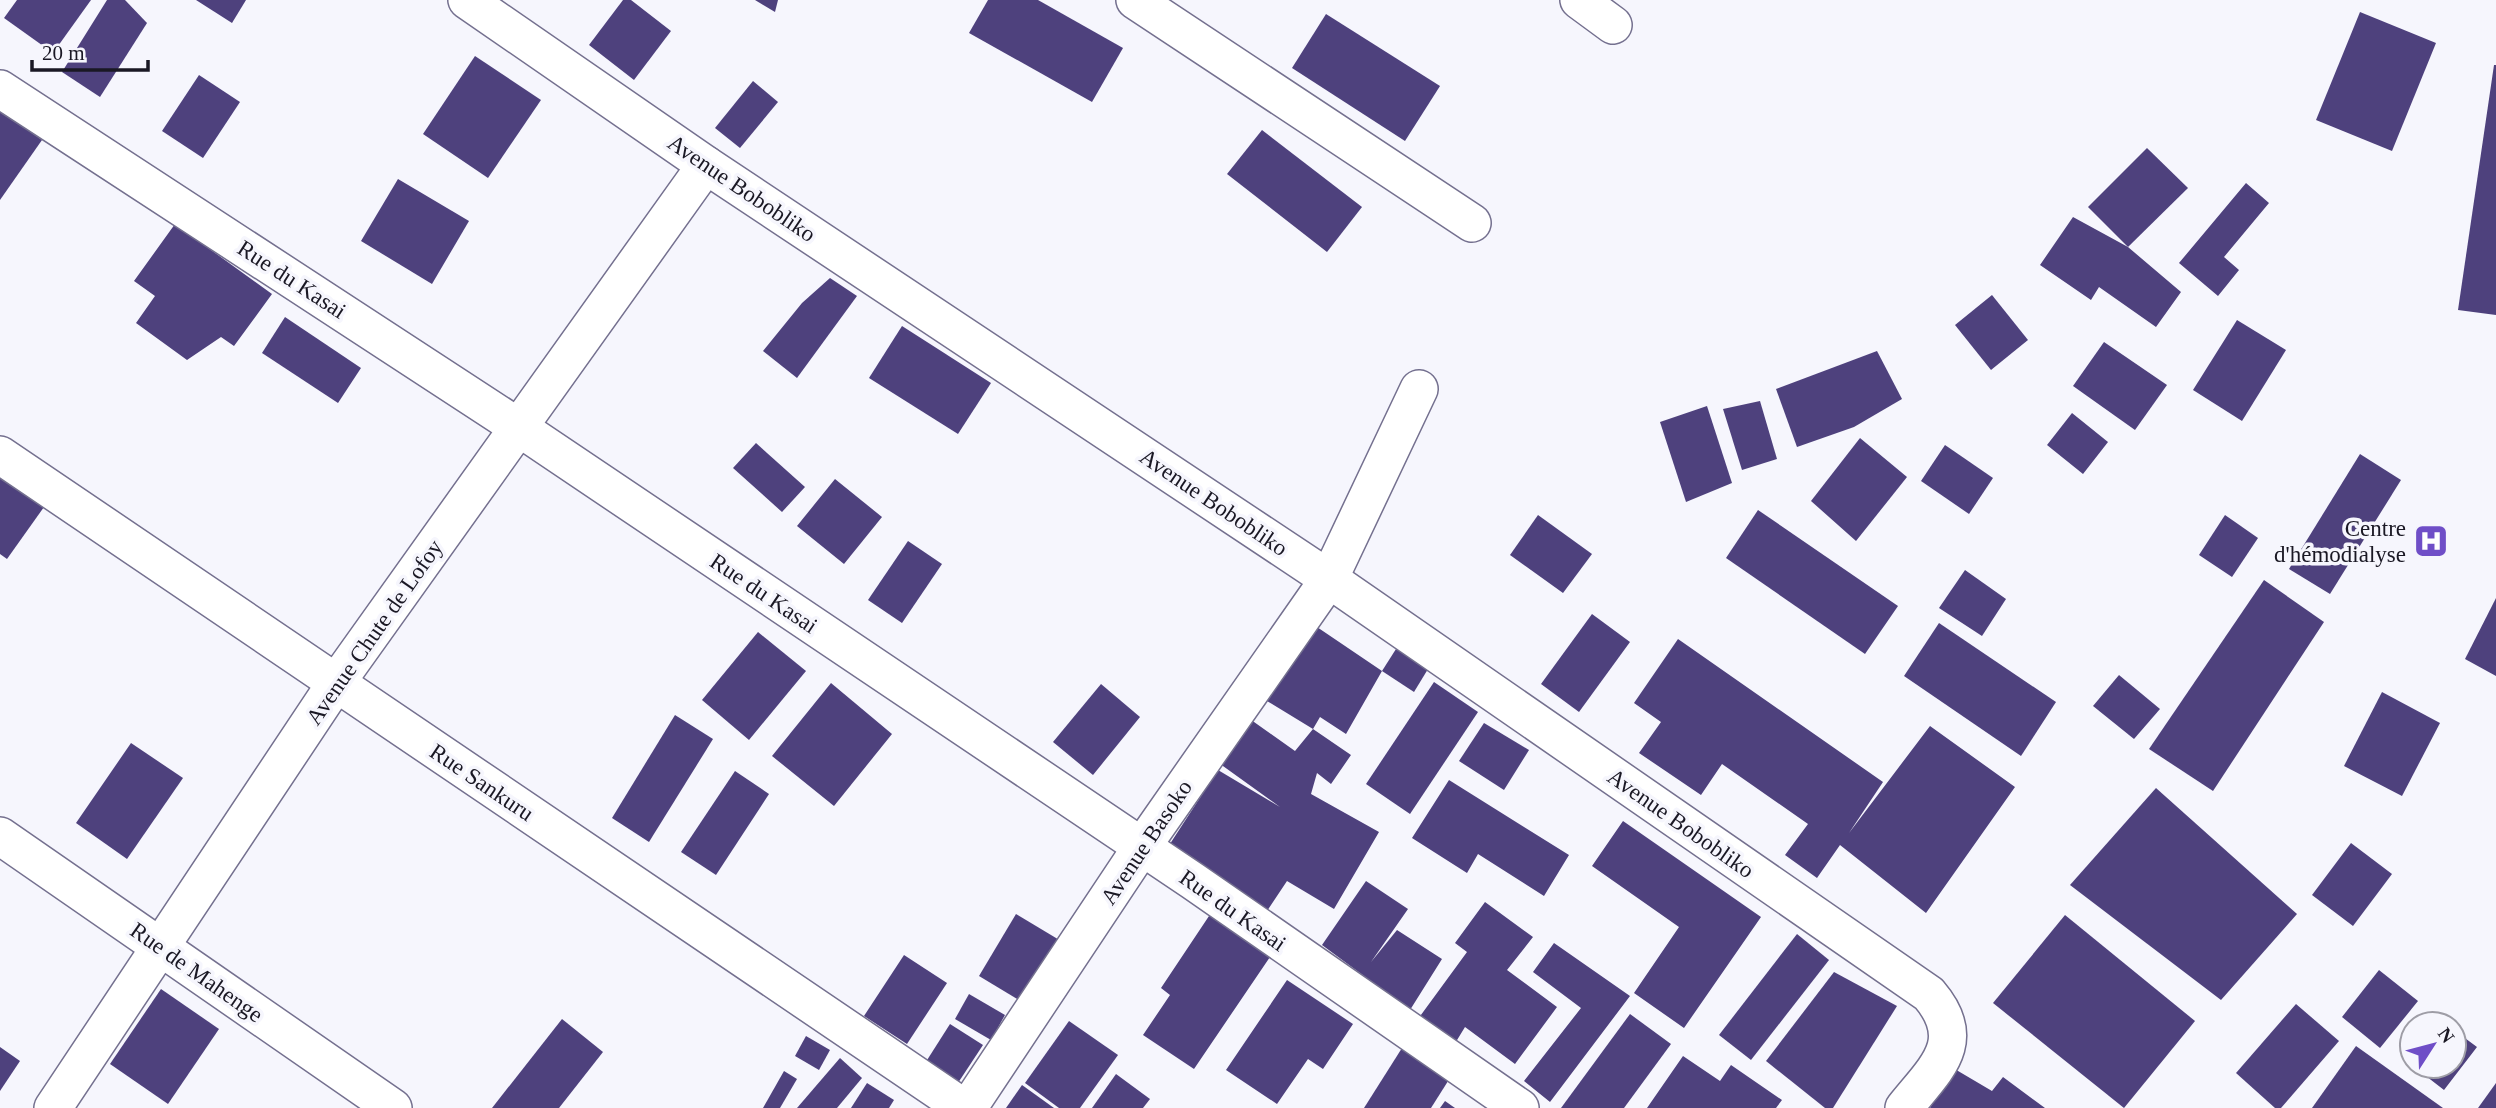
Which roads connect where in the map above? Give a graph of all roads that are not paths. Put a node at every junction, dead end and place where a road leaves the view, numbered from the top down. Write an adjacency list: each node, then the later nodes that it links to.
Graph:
1 (467, 0): 6 (street, Avenue Bobobliko)
2 (1135, 0): 7 (street)
3 (1579, 0): 4 (street)
4 (1613, 25)
5 (0, 89): 9 (street, Rue du Kasai)
6 (706, 164): 9 (street, Avenue Chute de Lofoy); 11 (street, Avenue Bobobliko)
7 (1472, 223)
8 (1419, 389): 11 (street, Avenue Basoko)
9 (518, 427): 12 (street, Avenue Chute de Lofoy); 14 (street, Rue du Kasai)
10 (0, 455): 12 (street, Rue Sankuru)
11 (1329, 579): 14 (street, Avenue Basoko); 20 (street, Avenue Bobobliko)
12 (337, 683): 15 (street, Avenue Chute de Lofoy); 18 (street, Rue Sankuru)
13 (0, 836): 15 (street, Rue de Mahenge)
14 (1141, 848): 18 (street, Avenue Basoko); 19 (street, Rue du Kasai)
15 (162, 948): 16 (street, Avenue Chute de Lofoy); 17 (street, Rue de Mahenge)
16 (53, 1108)
17 (393, 1108)
18 (966, 1108)
19 (1520, 1108)
20 (1903, 1108)

